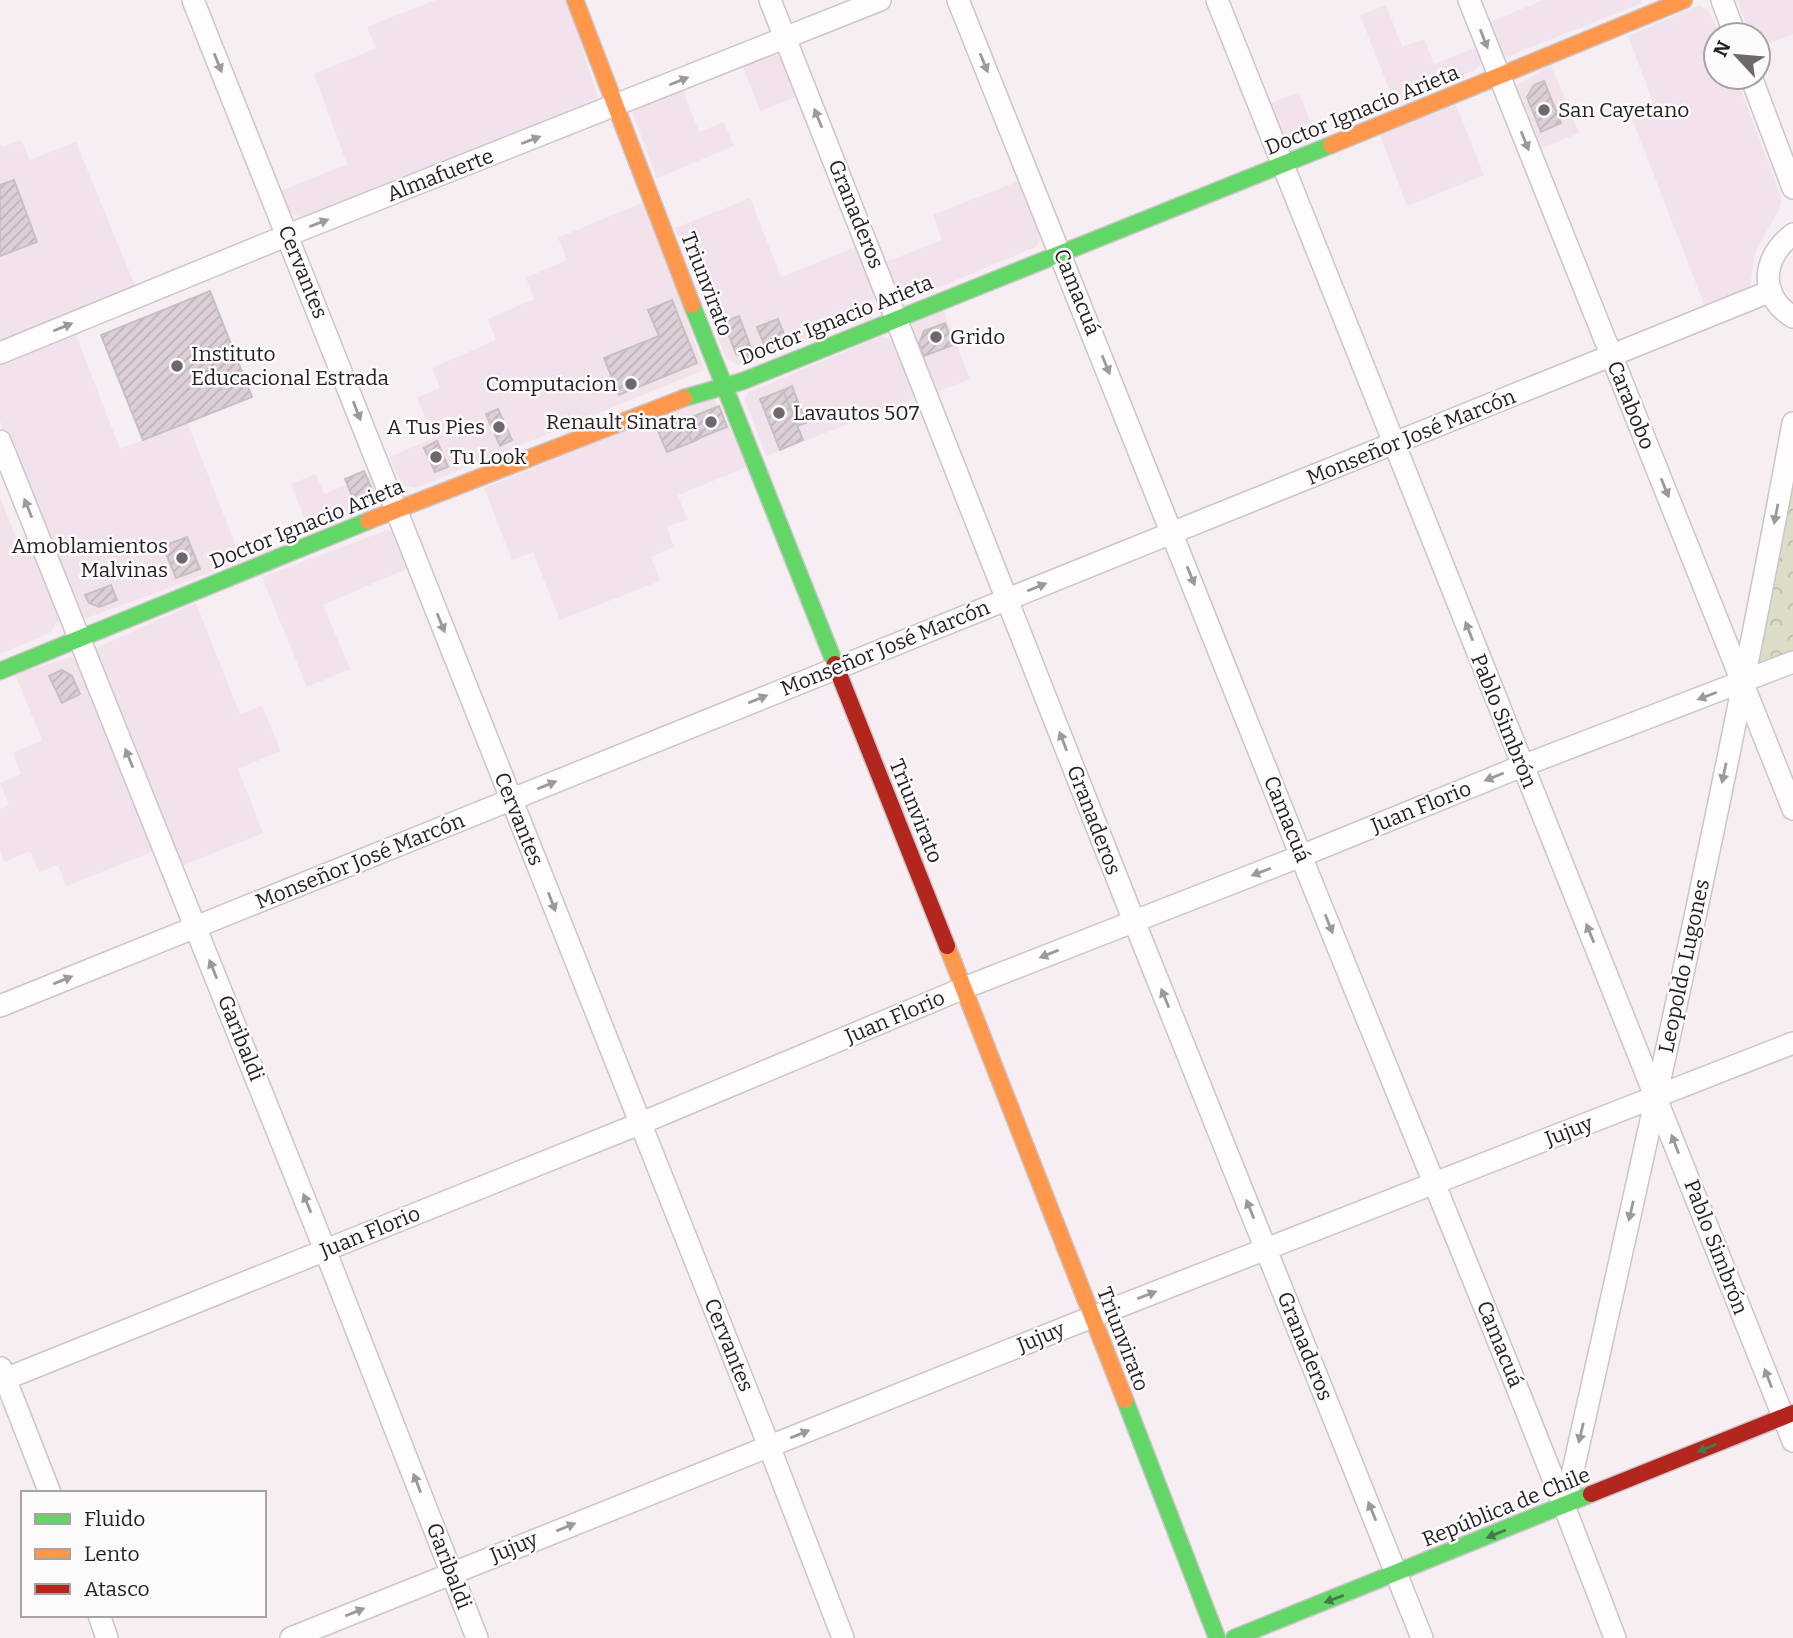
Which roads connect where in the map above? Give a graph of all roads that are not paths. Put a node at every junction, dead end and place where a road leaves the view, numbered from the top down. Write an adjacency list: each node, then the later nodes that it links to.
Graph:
1 (193, 0): 18 (street, Cervantes, one-way to 18)
2 (575, 0): 14 (street, Triunvirato)
3 (771, 0): 11 (street, Granaderos)
4 (880, 0): 11 (street, Almafuerte)
5 (958, 0): 19 (street, Camacuá, one-way to 19)
6 (1217, 0): 15 (street, Pablo Simbrón)
7 (1469, 0): 12 (street, Carabobo, one-way to 12)
8 (1684, 0): 12 (street, Doctor Ignacio Arieta)
9 (1722, 0): 10 (street)
10 (1730, 21)
11 (785, 37): 14 (street, Almafuerte, one-way to 11); 22 (street, Granaderos, one-way to 11)
12 (1499, 78): 15 (street, Doctor Ignacio Arieta); 24 (street, Carabobo, one-way to 24)
13 (1756, 91): 16 (street)
14 (616, 106): 18 (street, Almafuerte, one-way to 14); 25 (street, Triunvirato)
15 (1281, 164): 19 (street, Doctor Ignacio Arieta); 28 (street, Pablo Simbrón)
16 (1793, 188)
17 (1793, 234): 20 (street)
18 (288, 235): 23 (street, Almafuerte, one-way to 18); 29 (street, Cervantes, one-way to 29)
19 (1061, 253): 22 (street, Doctor Ignacio Arieta); 30 (street, Camacuá, one-way to 30)
20 (1771, 291): 21 (street); 24 (street, Monseñor José Marcón)
21 (1793, 317)
22 (898, 318): 25 (street, Doctor Ignacio Arieta); 31 (street, Granaderos)
23 (0, 352)
24 (1611, 356): 28 (street, Monseñor José Marcón); 36 (street, Carabobo, one-way to 36)
25 (723, 384): 29 (street, Doctor Ignacio Arieta); 34 (street, Triunvirato)
26 (1793, 423): 36 (street, Leopoldo Lugones, one-way to 36)
27 (0, 441): 32 (street, Garibaldi, one-way to 27)
28 (1395, 443): 30 (street, Monseñor José Marcón); 37 (street, Pablo Simbrón, one-way to 28)
29 (396, 510): 32 (street, Doctor Ignacio Arieta); 38 (street, Cervantes, one-way to 38)
30 (1174, 532): 31 (street, Monseñor José Marcón, one-way to 30); 40 (street, Camacuá, one-way to 40)
31 (1008, 599): 34 (street, Monseñor José Marcón); 41 (street, Granaderos, one-way to 31)
32 (82, 639): 35 (street, Doctor Ignacio Arieta); 42 (street, Garibaldi, one-way to 32)
33 (1793, 662): 36 (street, Juan Florio)
34 (836, 667): 38 (street, Monseñor José Marcón, one-way to 34); 43 (street, Triunvirato)
35 (0, 671)
36 (1743, 682): 37 (street, Juan Florio, one-way to 37); 39 (street, Carabobo); 46 (street, Leopoldo Lugones, one-way to 46)
37 (1522, 766): 40 (street, Juan Florio, one-way to 40); 46 (street, Pablo Simbrón, one-way to 37)
38 (512, 799): 42 (street, Monseñor José Marcón); 47 (street, Cervantes, one-way to 47)
39 (1793, 809)
40 (1301, 856): 41 (street, Juan Florio, one-way to 41); 48 (street, Camacuá, one-way to 48)
41 (1134, 921): 43 (street, Juan Florio, one-way to 43); 49 (street, Granaderos, one-way to 41)
42 (196, 927): 44 (street, Monseñor José Marcón, one-way to 42); 50 (street, Garibaldi, one-way to 42)
43 (964, 988): 47 (street, Juan Florio); 51 (street, Triunvirato)
44 (0, 1006)
45 (1793, 1043): 46 (street, Jujuy)
46 (1657, 1097): 48 (street, Jujuy); 53 (street, Pablo Simbrón, one-way to 46); 57 (street, Leopoldo Lugones, one-way to 57)
47 (639, 1124): 50 (street, Juan Florio); 55 (street, Cervantes)
48 (1435, 1182): 49 (street, Jujuy); 57 (street, Camacuá)
49 (1266, 1249): 51 (street, Jujuy, one-way to 49); 59 (street, Granaderos, one-way to 49)
50 (326, 1250): 52 (street, Juan Florio); 58 (street, Garibaldi, one-way to 50)
51 (1092, 1317): 55 (street, Jujuy, one-way to 51); 65 (street, Triunvirato)
52 (2, 1376): 56 (street)
53 (1788, 1415): 54 (street, Pablo Simbrón); 57 (street, República de Chile, one-way to 57)
54 (1793, 1441)
55 (769, 1446): 58 (street, Jujuy, one-way to 55); 64 (street, Cervantes)
56 (49, 1491)
57 (1565, 1506): 59 (street, República de Chile, one-way to 59); 68 (street, Camacuá)
58 (451, 1572): 62 (street, Jujuy, one-way to 58); 63 (street, Garibaldi)
59 (1398, 1574): 66 (street, República de Chile, one-way to 66); 67 (street, Granaderos)
60 (100, 1617): 61 (street)
61 (107, 1638)
62 (291, 1638)
63 (477, 1638)
64 (844, 1638)
65 (1217, 1638)
66 (1234, 1638)
67 (1422, 1638)
68 (1615, 1638)

